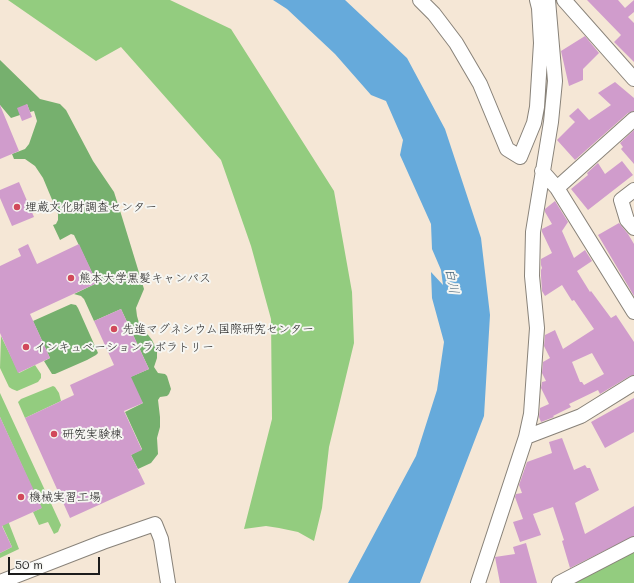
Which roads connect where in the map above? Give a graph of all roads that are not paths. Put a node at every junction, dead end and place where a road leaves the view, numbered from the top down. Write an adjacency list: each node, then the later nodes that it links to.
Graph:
1 (420, 0): 2 (street)
2 (537, 0)
3 (548, 0): 7 (street)
4 (564, 0): 5 (street)
5 (634, 79)
6 (634, 119): 8 (street)
7 (542, 171): 8 (street); 13 (street)
8 (556, 188): 11 (street)
9 (634, 190): 10 (street)
10 (634, 228)
11 (633, 310)
12 (634, 383): 13 (street)
13 (526, 437): 17 (street)
14 (634, 544): 18 (street)
15 (0, 582): 16 (street)
16 (168, 583)
17 (478, 583)
18 (560, 583)

